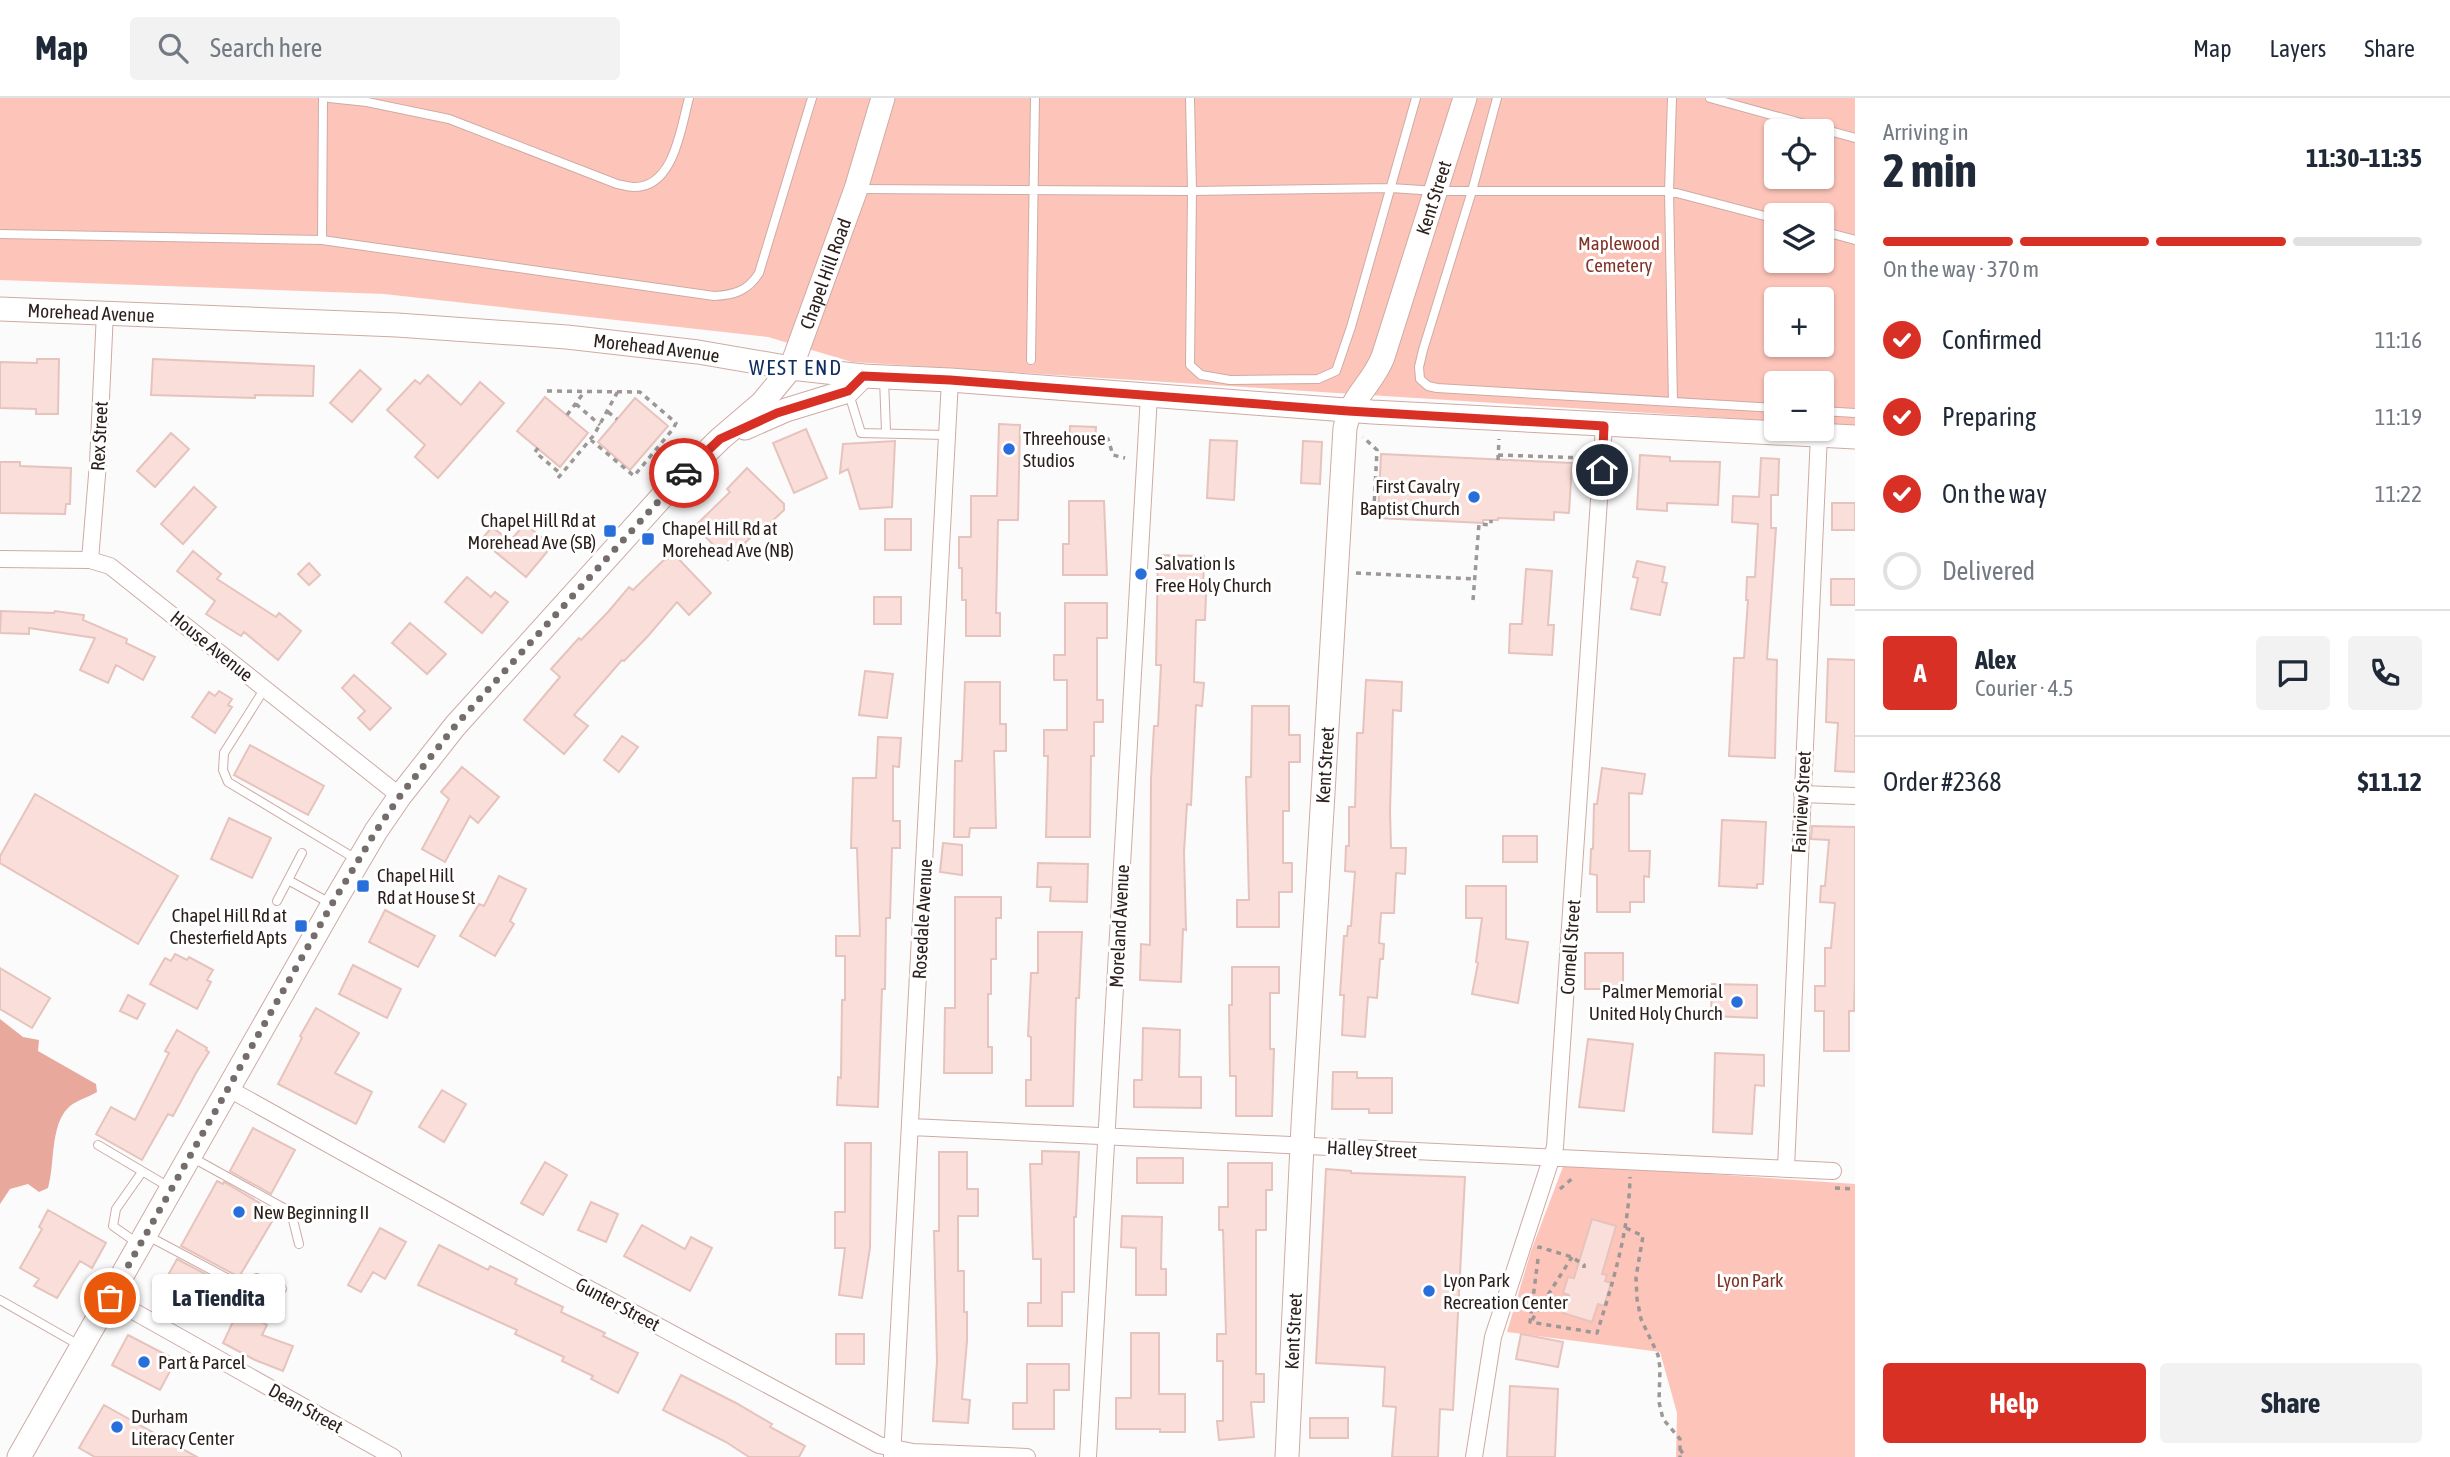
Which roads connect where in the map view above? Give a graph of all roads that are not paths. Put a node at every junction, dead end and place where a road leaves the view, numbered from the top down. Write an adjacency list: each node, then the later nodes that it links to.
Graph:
1 (323, 98): 24 (lane)
2 (329, 98): 3 (lane)
3 (689, 98)
4 (813, 98): 24 (lane)
5 (883, 98): 15 (street, Chapel Hill Road)
6 (1035, 98): 16 (lane)
7 (1190, 98): 17 (lane)
8 (1416, 98): 14 (lane)
9 (1465, 98): 18 (street, Kent Street)
10 (1497, 98): 19 (lane)
11 (1672, 98): 20 (lane)
12 (1710, 98): 13 (lane)
13 (1855, 138)
14 (1391, 188): 17 (lane); 17 (lane); 18 (lane)
15 (856, 189): 16 (lane); 29 (street, Chapel Hill Road)
16 (1034, 189): 17 (lane); 28 (lane)
17 (1192, 191)
18 (1436, 191): 19 (lane); 35 (street, Kent Street)
19 (1472, 191): 20 (lane); 33 (lane)
20 (1669, 191): 21 (lane); 33 (lane)
21 (1764, 216)
22 (0, 234): 24 (lane)
23 (1834, 234): 25 (lane)
24 (322, 240)
25 (1855, 240)
26 (0, 309): 27 (street, Morehead Avenue)
27 (105, 312): 29 (street, Morehead Avenue); 47 (street, Rex Street)
28 (1031, 360)
29 (791, 368): 31 (street, Morehead Avenue); 44 (street, Chapel Hill Road)
30 (950, 380): 31 (street, Morehead Avenue); 32 (street, Morehead Avenue); 41 (street, Rosedale Avenue)
31 (865, 381): 39 (lane); 39 (lane); 44 (street)
32 (1149, 395): 35 (street, Morehead Avenue); 59 (street, Moreland Avenue)
33 (1673, 402): 34 (lane)
34 (1764, 407)
35 (1348, 411): 38 (street, Morehead Avenue); 61 (street, Kent Street)
36 (1834, 412): 37 (lane)
37 (1855, 413)
38 (1604, 426): 40 (street, Morehead Avenue); 63 (street, Cornell Street)
39 (886, 432): 41 (lane)
40 (1764, 433)
41 (946, 435): 58 (street, Rosedale Avenue)
42 (1834, 436): 43 (street, Morehead Avenue)
43 (1855, 437)
44 (720, 439): 50 (street, Chapel Hill Road)
45 (1819, 441): 49 (street, Fairview Street)
46 (0, 559): 47 (street, House Avenue)
47 (90, 560): 48 (street, House Avenue)
48 (265, 688): 50 (street, House Avenue); 53 (lane)
49 (1801, 794): 51 (street); 64 (street, Fairview Street)
50 (400, 796): 53 (street, Chapel Hill Road)
51 (1855, 796)
52 (302, 853): 54 (lane)
53 (359, 860): 56 (street, Chapel Hill Road)
54 (288, 880): 55 (lane); 56 (lane)
55 (277, 901)
56 (332, 904): 57 (street, Chapel Hill Road)
57 (229, 1088): 62 (street, Chapel Hill Road); 74 (street, Gunter Street)
58 (911, 1126): 59 (street, Halley Street); 74 (street, Rosedale Avenue)
59 (1107, 1135): 61 (street, Halley Street); 78 (street, Moreland Avenue)
60 (98, 1145): 66 (lane)
61 (1302, 1145): 63 (street, Halley Street); 79 (street, Kent Street)
62 (190, 1156): 67 (street, Chapel Hill Road); 69 (lane)
63 (1552, 1158): 64 (street, Halley Street); 80 (street, Cornell Street)
64 (1786, 1168): 65 (street, Halley Street)
65 (1833, 1171)
66 (142, 1172): 67 (lane); 68 (lane)
67 (172, 1188): 68 (street, Chapel Hill Road)
68 (143, 1240): 70 (lane); 71 (street, Chapel Hill Road)
69 (299, 1244)
70 (282, 1289)
71 (110, 1298): 73 (street, Chapel Hill Road); 76 (street, Dean Street)
72 (0, 1300): 73 (lane)
73 (82, 1346): 75 (street, Chapel Hill Road)
74 (892, 1453): 77 (street, Gunter Street)
75 (19, 1457)
76 (393, 1457)
77 (1027, 1457)
78 (1087, 1457)
79 (1287, 1457)
80 (1474, 1457)

